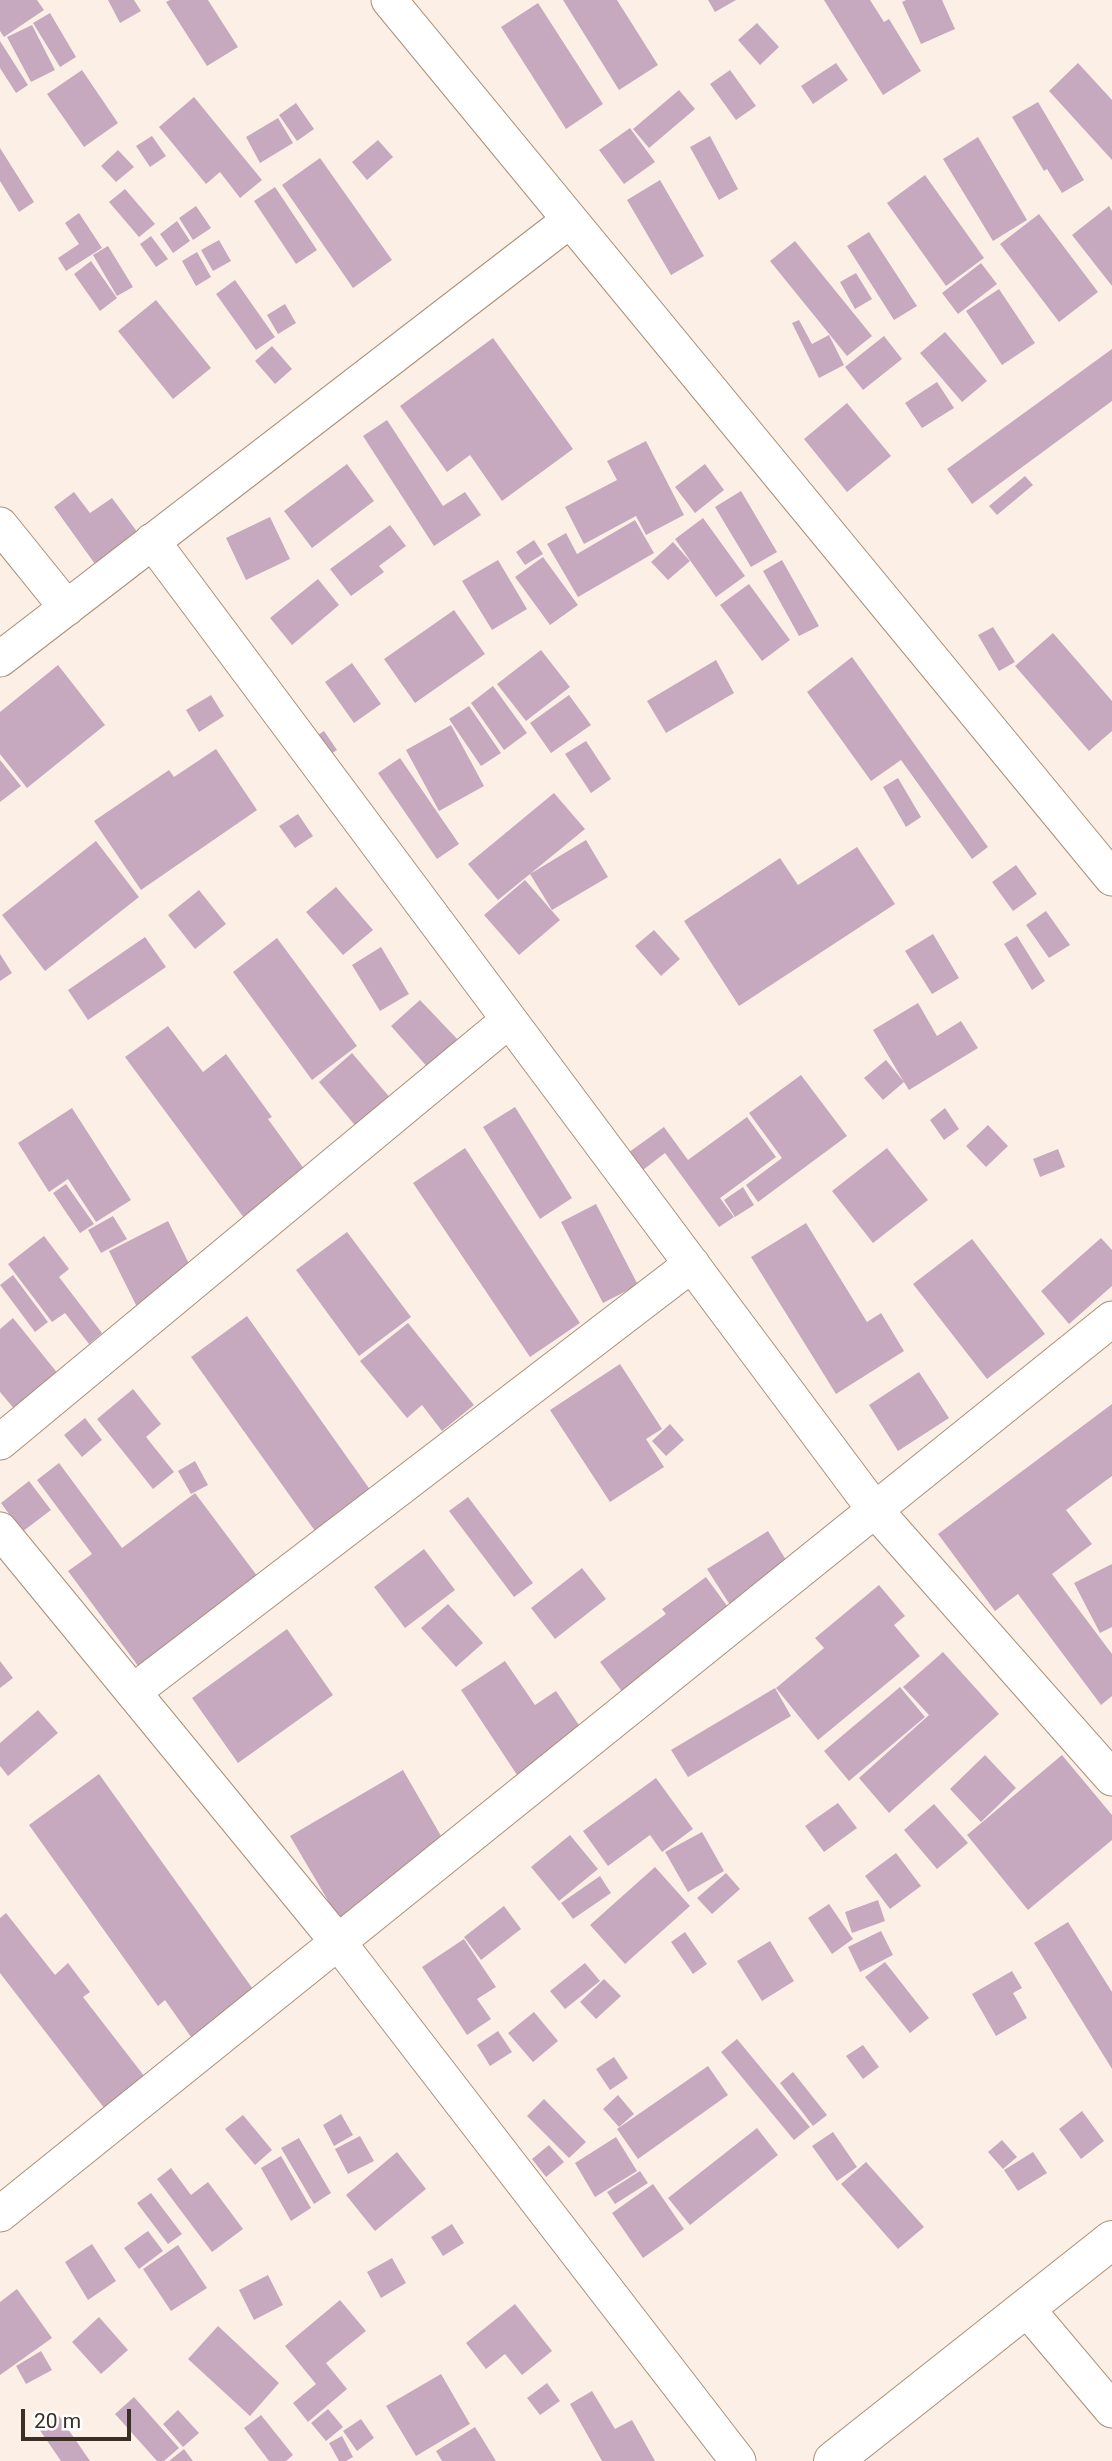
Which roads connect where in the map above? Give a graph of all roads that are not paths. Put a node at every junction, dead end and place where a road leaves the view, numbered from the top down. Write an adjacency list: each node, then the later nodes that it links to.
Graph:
1 (389, 0): 2 (street)
2 (570, 220): 4 (street); 7 (street)
3 (0, 525): 5 (street)
4 (152, 541): 5 (street); 8 (street)
5 (67, 608): 6 (street)
6 (0, 659)
7 (1112, 878)
8 (509, 1020): 9 (street); 11 (street)
9 (692, 1264): 12 (street); 14 (street)
10 (1112, 1319): 12 (street)
11 (0, 1442)
12 (875, 1510): 15 (street); 16 (street)
13 (0, 1530): 14 (street)
14 (133, 1692): 16 (street)
15 (1112, 1778)
16 (338, 1942): 17 (street); 21 (street)
17 (0, 2214)
18 (1112, 2240): 19 (main road)
19 (1026, 2308): 20 (street); 22 (main road)
20 (1112, 2410)
21 (738, 2461)
22 (833, 2461)

